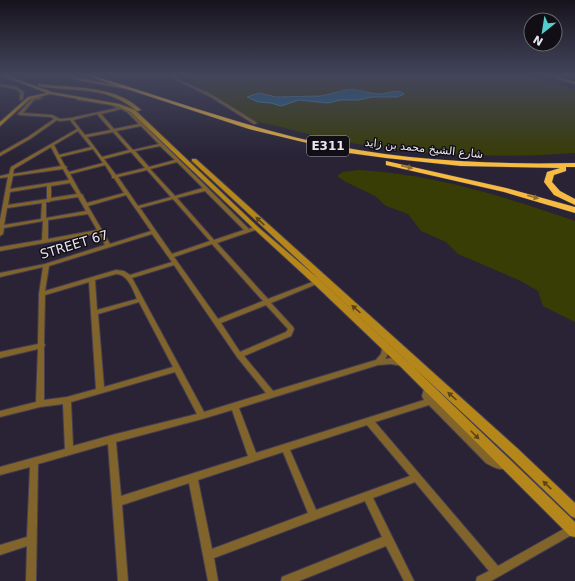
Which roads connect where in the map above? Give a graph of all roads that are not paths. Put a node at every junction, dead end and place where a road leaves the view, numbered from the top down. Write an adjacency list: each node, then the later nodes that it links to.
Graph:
1 (18, 103): 14 (main road)
2 (20, 103): 12 (main road)
3 (30, 103): 11 (street)
4 (102, 103): 10 (main road)
5 (102, 103): 10 (street)
6 (132, 103): 108 (main road, one-way to 6)
7 (175, 103): 22 (highway, شارع الشيخ محمد بن زايد / E311)
8 (191, 103): 17 (highway, شارع الشيخ محمد بن زايد / E311)
9 (223, 103): 17 (street)
10 (118, 106): 13 (street); 19 (street); 28 (main road)
11 (22, 111): 12 (main road); 15 (street)
12 (15, 112): 18 (main road)
13 (98, 113): 16 (street); 21 (street)
14 (0, 119)
15 (56, 119): 16 (street); 29 (street)
16 (71, 119): 20 (street)
17 (255, 123): 32 (highway, شارع الشيخ محمد بن زايد / E311)
18 (0, 125)
19 (142, 125): 21 (street); 24 (street)
20 (79, 129): 23 (street); 25 (street)
21 (114, 130): 23 (street); 27 (street)
22 (274, 134): 35 (highway, شارع الشيخ محمد بن زايد / E311); 56 (highway, one-way to 56)
23 (85, 136): 26 (street)
24 (162, 144): 27 (street); 28 (street)
25 (52, 146): 30 (street); 39 (street)
26 (94, 148): 30 (street); 31 (street)
27 (133, 151): 31 (street); 37 (street)
28 (173, 152): 33 (street); 60 (main road)
29 (0, 155)
30 (58, 156): 36 (street)
31 (101, 158): 34 (street)
32 (575, 159)
33 (178, 161): 37 (street); 44 (street)
34 (106, 164): 38 (street); 41 (street)
35 (575, 166): 52 (highway)
36 (65, 167): 38 (street); 39 (street)
37 (149, 168): 41 (street); 49 (street)
38 (68, 173): 42 (street)
39 (11, 175): 40 (street); 45 (street)
40 (0, 177)
41 (114, 177): 46 (street)
42 (72, 181): 43 (street); 47 (street)
43 (49, 184): 45 (street); 51 (street)
44 (206, 188): 49 (street); 60 (street)
45 (9, 191): 48 (street)
46 (126, 194): 53 (street); 55 (street)
47 (81, 195): 51 (street); 53 (street)
48 (8, 197): 50 (street); 54 (street)
49 (174, 197): 55 (street); 65 (street)
50 (0, 198)
51 (46, 201): 54 (street); 58 (street)
52 (575, 202)
53 (86, 205): 57 (street)
54 (6, 208): 59 (street)
55 (136, 208): 62 (street)
56 (575, 210)
57 (90, 212): 58 (street); 61 (street)
58 (44, 220): 59 (street); 64 (street)
59 (2, 227): 63 (street)
60 (252, 229): 65 (street); 74 (main road)
61 (100, 231): 64 (street); 66 (street)
62 (153, 232): 66 (street, STREET 67); 68 (street)
63 (0, 234)
64 (45, 241): 67 (street)
65 (214, 242): 68 (street); 77 (street)
66 (108, 245): 70 (street, STREET 67)
67 (0, 250)
68 (171, 256): 69 (street)
69 (175, 263): 72 (street); 79 (street)
70 (46, 264): 71 (street, STREET 67); 75 (street)
71 (0, 275)
72 (129, 277): 73 (street); 76 (street)
73 (92, 280): 75 (street); 78 (street)
74 (317, 282): 77 (street); 81 (main road)
75 (42, 294): 80 (street)
76 (140, 300): 78 (street); 86 (street)
77 (268, 302): 79 (street); 83 (street)
78 (94, 313): 88 (street)
79 (217, 322): 83 (street)
80 (42, 345): 82 (street); 92 (street)
81 (385, 346): 84 (street); 85 (main road)
82 (0, 355)
83 (239, 355): 89 (street)
84 (378, 362): 85 (street); 89 (street)
85 (403, 363): 87 (main road)
86 (176, 369): 88 (street); 95 (street)
87 (428, 387): 91 (street); 102 (main road, one-way to 102)
88 (100, 389): 90 (street)
89 (272, 395): 93 (street)
90 (67, 400): 92 (street); 99 (street)
91 (430, 401): 96 (street); 102 (street)
92 (40, 404): 94 (street)
93 (235, 406): 95 (street); 100 (street)
94 (0, 414)
95 (202, 416): 97 (street)
96 (369, 421): 98 (street); 104 (street)
97 (112, 439): 99 (street); 107 (street)
98 (285, 448): 100 (street); 109 (street)
99 (69, 452): 101 (street)
100 (253, 458): 105 (street)
101 (34, 462): 103 (street); 111 (street)
102 (505, 465): 110 (main road)
103 (0, 472)
104 (417, 477): 106 (street); 115 (street)
105 (193, 478): 107 (street); 114 (street)
106 (367, 496): 109 (street); 112 (street)
107 (117, 502): 117 (street)
108 (575, 512)
109 (314, 516): 114 (street)
110 (574, 530): 115 (street)
111 (32, 540): 113 (street); 116 (street)
112 (388, 540): 119 (street); 120 (street)
113 (0, 550)
114 (208, 555): 118 (street)
115 (497, 572): 121 (street)
116 (31, 581)
117 (123, 581)
118 (213, 581)
119 (286, 581)
120 (409, 581)
121 (482, 581)

